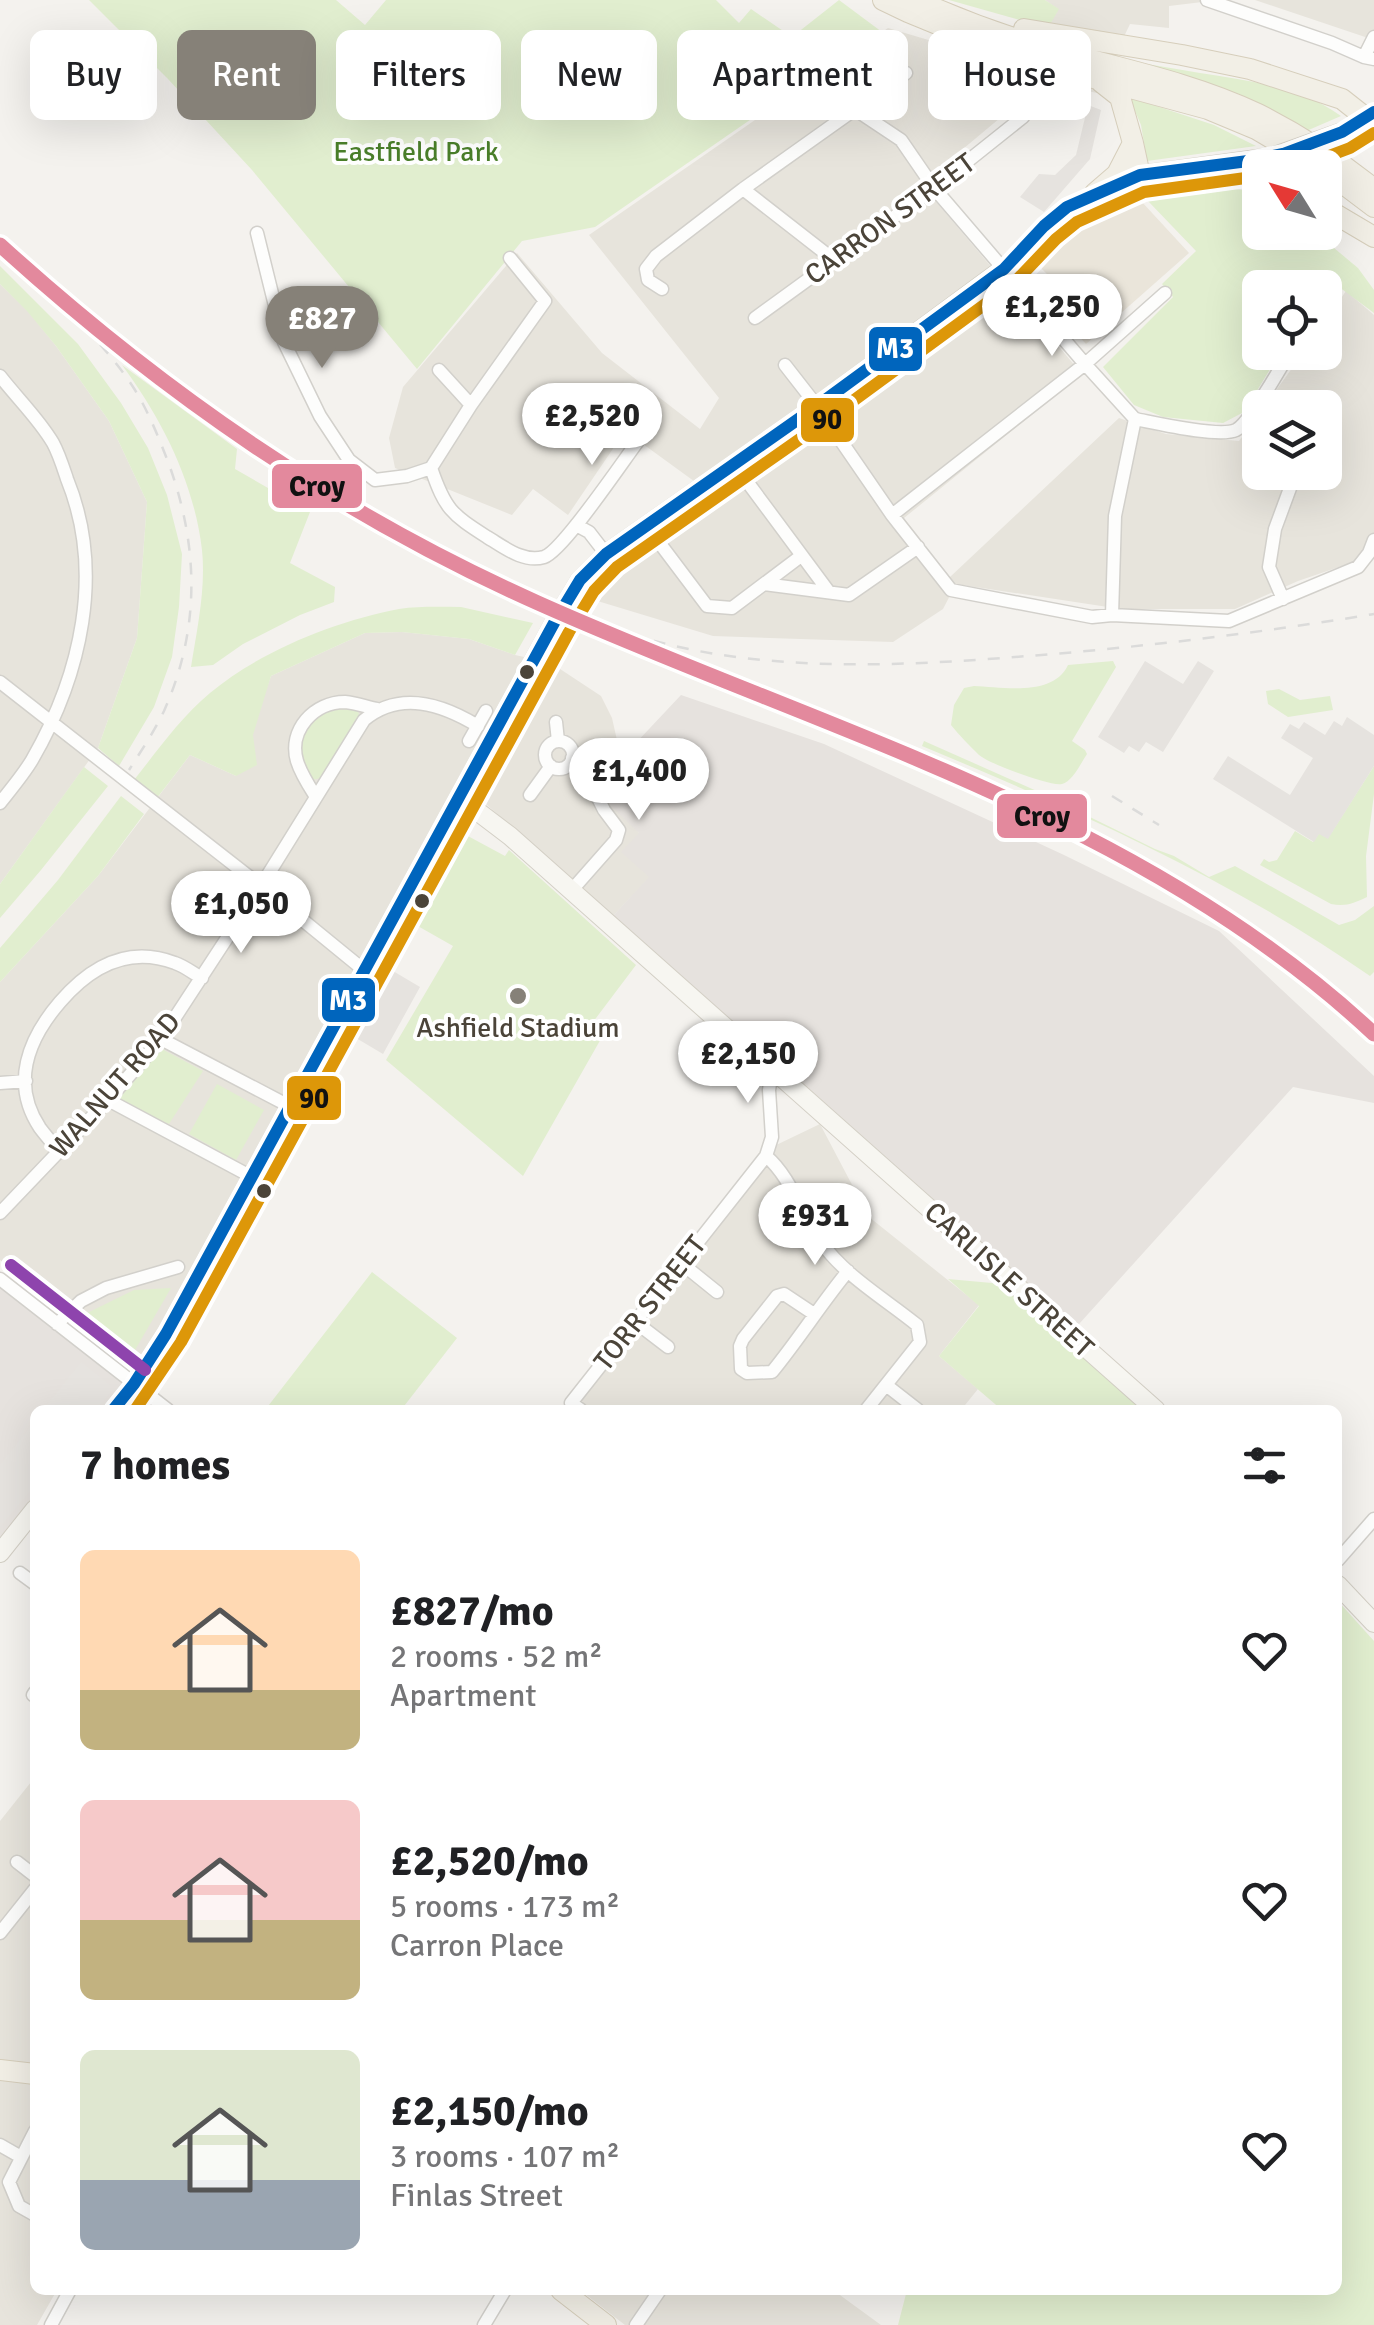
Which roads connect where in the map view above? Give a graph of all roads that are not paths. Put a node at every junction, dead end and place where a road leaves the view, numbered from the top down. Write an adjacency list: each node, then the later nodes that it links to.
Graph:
1 (883, 0): 8 (main road)
2 (916, 0): 5 (main road)
3 (1208, 0): 4 (street)
4 (1236, 4): 7 (street)
5 (942, 12): 12 (main road); 21 (main road)
6 (1374, 37): 7 (street)
7 (1369, 58)
8 (1099, 81): 13 (main road); 14 (main road)
9 (842, 120): 20 (street)
10 (871, 120): 19 (street)
11 (1019, 120): 19 (street, CARRON STREET)
12 (1372, 124): 15 (main road, bridge)
13 (1134, 143): 17 (main road); 22 (main road)
14 (1294, 150)
15 (1311, 150)
16 (1242, 169): 17 (main road)
17 (1141, 182): 22 (main road); 29 (main road)
18 (1342, 182): 23 (main road)
19 (934, 188): 28 (street, CARRON STREET); 29 (street)
20 (742, 189): 28 (street); 30 (street)
21 (1374, 190)
22 (1095, 193): 29 (main road)
23 (1374, 208)
24 (1342, 218): 26 (main road)
25 (257, 233): 43 (street)
26 (1374, 237)
27 (510, 258): 38 (street)
28 (834, 260): 32 (street, CARRON STREET)
29 (1004, 269): 33 (street); 39 (main road)
30 (662, 289)
31 (1165, 293): 33 (street)
32 (755, 318)
33 (1085, 364): 40 (street); 45 (street)
34 (785, 365): 39 (street)
35 (440, 370): 38 (street)
36 (1279, 370): 40 (street)
37 (0, 376): 60 (street)
38 (471, 405): 43 (street)
39 (817, 406): 42 (main road); 45 (street)
40 (1135, 420): 55 (street)
41 (641, 437): 46 (street)
42 (734, 464): 47 (main road); 51 (street)
43 (431, 468): 46 (street)
44 (1289, 490): 54 (street)
45 (892, 514): 49 (street)
46 (576, 524): 50 (street)
47 (646, 525): 50 (main road); 52 (street)
48 (1374, 540): 54 (street)
49 (918, 547): 53 (street); 55 (street)
50 (606, 554): 68 (main road)
51 (800, 556): 52 (street); 53 (street)
52 (764, 584): 53 (street)
53 (828, 592)
54 (1283, 599): 55 (street)
55 (1112, 615)
56 (0, 682): 60 (street)
57 (377, 709): 61 (street); 67 (street, WALNUT ROAD); 67 (street)
58 (486, 711): 61 (street)
59 (556, 722): 63 (street)
60 (52, 723): 69 (street); 70 (street)
61 (478, 726): 62 (street)
62 (470, 741)
63 (558, 741): 64 (street); 65 (street)
64 (572, 758): 65 (street); 71 (street)
65 (550, 766): 66 (street)
66 (530, 795)
67 (316, 798): 70 (street, WALNUT ROAD)
68 (460, 798): 71 (main road, CARLISLE STREET); 72 (main road)
69 (0, 804)
70 (261, 886): 72 (street); 73 (street, WALNUT ROAD)
71 (571, 891): 75 (main road, CARLISLE STREET)
72 (365, 971): 79 (main road)
73 (202, 978): 74 (street, WALNUT ROAD); 77 (street)
74 (160, 1038): 78 (street, WALNUT ROAD); 79 (street)
75 (772, 1071): 81 (street); 100 (main road, CARLISLE STREET)
76 (0, 1082): 77 (street)
77 (26, 1082): 80 (street)
78 (108, 1100): 80 (street, WALNUT ROAD); 82 (street)
79 (290, 1107): 82 (main road)
80 (59, 1152): 83 (street, WALNUT ROAD)
81 (766, 1156): 84 (street, TORR STREET); 86 (street)
82 (252, 1176): 93 (main road)
83 (0, 1213)
84 (681, 1263): 88 (street); 90 (street, TORR STREET)
85 (178, 1267): 91 (street)
86 (848, 1270): 89 (street); 94 (street)
87 (0, 1279): 91 (street)
88 (718, 1292)
89 (814, 1314): 89 (street)
90 (634, 1321): 92 (street); 97 (street, TORR STREET)
91 (56, 1324): 93 (street)
92 (668, 1347)
93 (134, 1384): 95 (main road); 96 (street)
94 (886, 1385): 98 (street); 99 (street)
95 (118, 1405)
96 (161, 1405)
97 (577, 1405)
98 (870, 1405)
99 (912, 1405)
100 (1150, 1405)
101 (30, 1515): 103 (main road)
102 (1374, 1518): 104 (street)
103 (0, 1553)
104 (1342, 1555)
105 (20, 1573): 106 (street)
106 (30, 1580)
107 (1342, 1588): 108 (main road)
108 (1374, 1622)
109 (18, 1862): 110 (street)
110 (30, 1872)
111 (30, 1895): 112 (street)
112 (0, 1933)
113 (0, 2070): 114 (main road)
114 (30, 2073)
115 (30, 2140): 117 (street)
116 (0, 2145): 117 (street)
117 (21, 2156): 118 (street)
118 (30, 2211)
119 (67, 2295): 123 (street)
120 (501, 2295): 124 (street)
121 (567, 2295): 125 (main road)
122 (657, 2295): 126 (street)
123 (51, 2325)
124 (484, 2325)
125 (606, 2325)
126 (636, 2325)

